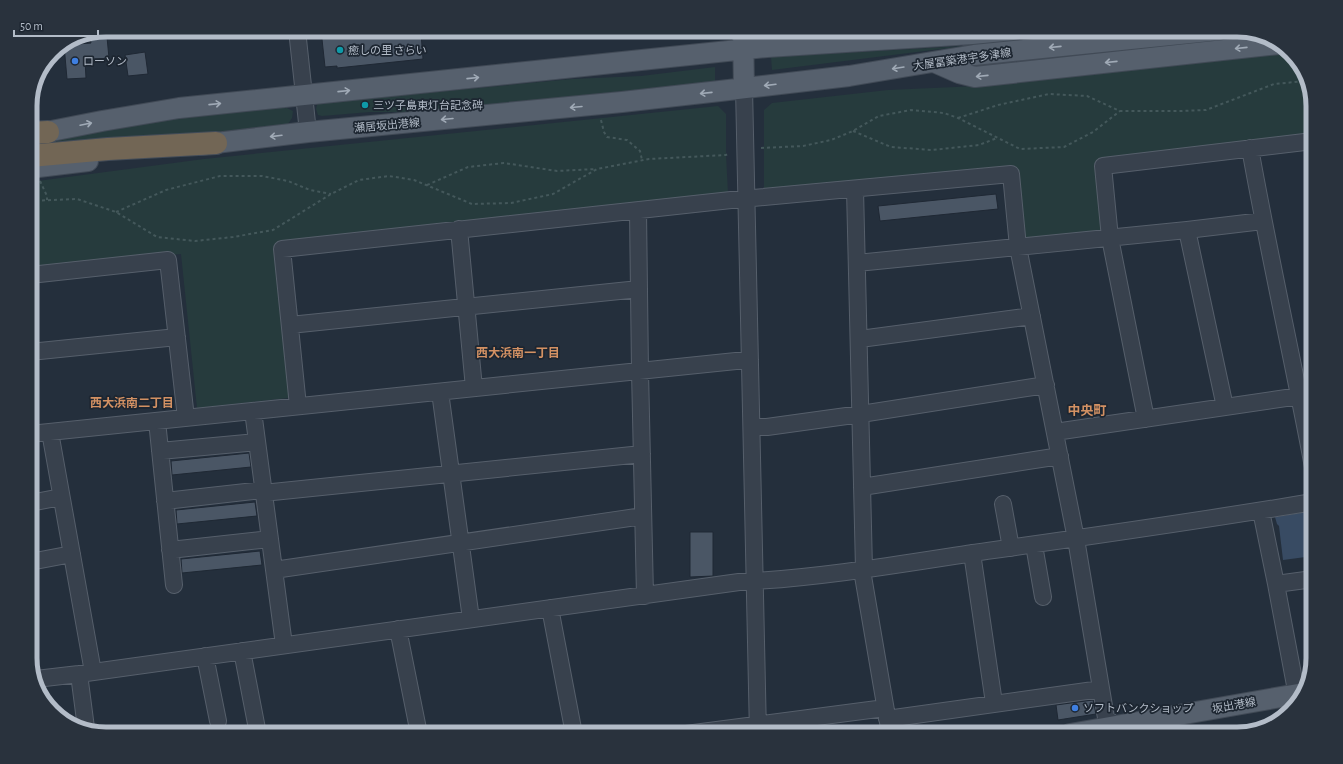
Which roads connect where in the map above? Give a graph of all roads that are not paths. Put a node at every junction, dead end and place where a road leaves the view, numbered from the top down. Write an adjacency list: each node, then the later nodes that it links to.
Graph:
1 (298, 37): 11 (street)
2 (743, 37): 8 (main road)
3 (866, 37): 6 (main road)
4 (918, 37): 6 (main road, 大屋冨築港宇多津線)
5 (1150, 37): 9 (main road, 大屋冨築港宇多津線, one-way to 9)
6 (846, 41): 8 (main road, 大屋冨築港宇多津線)
7 (1270, 45): 9 (main road, one-way to 9)
8 (743, 50): 10 (main road); 11 (main road, one-way to 8)
9 (934, 62): 10 (main road, 大屋冨築港宇多津線, one-way to 10)
10 (744, 88): 12 (main road, 瀬居坂出港線, one-way to 12); 21 (street)
11 (304, 95): 12 (street); 13 (main road, one-way to 11)
12 (308, 132): 15 (main road, 瀬居坂出港線, one-way to 15)
13 (37, 133)
14 (1306, 142): 16 (street)
15 (216, 143): 17 (main road); 18 (highway); 19 (main road, 瀬居坂出港線)
16 (1250, 148): 23 (street); 26 (street)
17 (37, 149)
18 (37, 155)
19 (37, 173)
20 (855, 189): 21 (street); 27 (street); 28 (street)
21 (746, 199): 22 (street); 37 (street)
22 (638, 211): 24 (street); 30 (street)
23 (1263, 221): 25 (street); 42 (street)
24 (459, 229): 31 (street); 33 (street)
25 (1187, 230): 26 (street); 44 (street)
26 (1110, 238): 27 (street); 48 (street)
27 (1018, 247): 28 (street); 32 (street)
28 (858, 263): 35 (street)
29 (37, 274): 34 (street)
30 (639, 289): 31 (street); 38 (street)
31 (466, 307): 33 (street); 40 (street)
32 (1032, 316): 35 (street); 39 (street)
33 (290, 325): 43 (street)
34 (177, 337): 36 (street); 47 (street)
35 (860, 339): 46 (street)
36 (37, 351)
37 (750, 360): 38 (street); 50 (street)
38 (640, 371): 40 (street); 56 (street)
39 (1046, 385): 46 (street); 52 (street)
40 (474, 388): 41 (street)
41 (440, 392): 43 (street); 58 (street)
42 (1306, 395): 44 (street)
43 (298, 406): 45 (street)
44 (1225, 407): 48 (street)
45 (252, 411): 47 (street); 54 (street)
46 (861, 414): 50 (street); 59 (street)
47 (186, 418): 49 (street)
48 (1146, 418): 52 (street)
49 (157, 421): 51 (street); 55 (street)
50 (752, 427): 80 (street)
51 (50, 432): 53 (street); 61 (street)
52 (1055, 432): 57 (street)
53 (37, 433)
54 (256, 442): 55 (street); 60 (street)
55 (160, 451): 62 (street)
56 (642, 454): 58 (street); 67 (street)
57 (1060, 456): 59 (street); 69 (street)
58 (451, 474): 60 (street); 70 (street)
59 (862, 487): 77 (street)
60 (263, 492): 62 (street); 68 (street)
61 (61, 497): 63 (street); 74 (street)
62 (165, 501): 73 (street)
63 (37, 502)
64 (1306, 503): 66 (street)
65 (1003, 504): 72 (street)
66 (1260, 511): 69 (street); 81 (street)
67 (643, 516): 70 (street); 83 (street)
68 (270, 539): 73 (street); 78 (street)
69 (1076, 539): 71 (street); 93 (street)
70 (460, 542): 78 (street); 86 (street)
71 (1034, 545): 72 (street); 84 (street)
72 (1011, 548): 75 (street)
73 (170, 550): 82 (street)
74 (72, 554): 76 (street); 91 (street)
75 (972, 554): 77 (street); 96 (street)
76 (37, 561)
77 (864, 569): 80 (street); 97 (street)
78 (274, 570): 88 (street)
79 (1306, 580): 81 (street)
80 (755, 581): 83 (street); 103 (street)
81 (1276, 584): 94 (street)
82 (174, 585)
83 (645, 596): 85 (street)
84 (1043, 597)
85 (550, 608): 86 (street); 102 (street)
86 (471, 619): 87 (street)
87 (398, 629): 88 (street); 101 (street)
88 (284, 645): 89 (street)
89 (242, 651): 90 (street); 100 (street)
90 (205, 656): 91 (street); 98 (street)
91 (86, 673): 92 (street); 99 (street)
92 (40, 678)
93 (1101, 689): 96 (street); 105 (street)
94 (1298, 690)
95 (1294, 697): 106 (main road, 坂出港線)
96 (994, 704): 97 (street)
97 (887, 721): 104 (street)
98 (218, 722)
99 (86, 724)
100 (257, 727)
101 (417, 727)
102 (573, 727)
103 (758, 727)
104 (790, 727)
105 (1114, 727)
106 (1139, 727)

